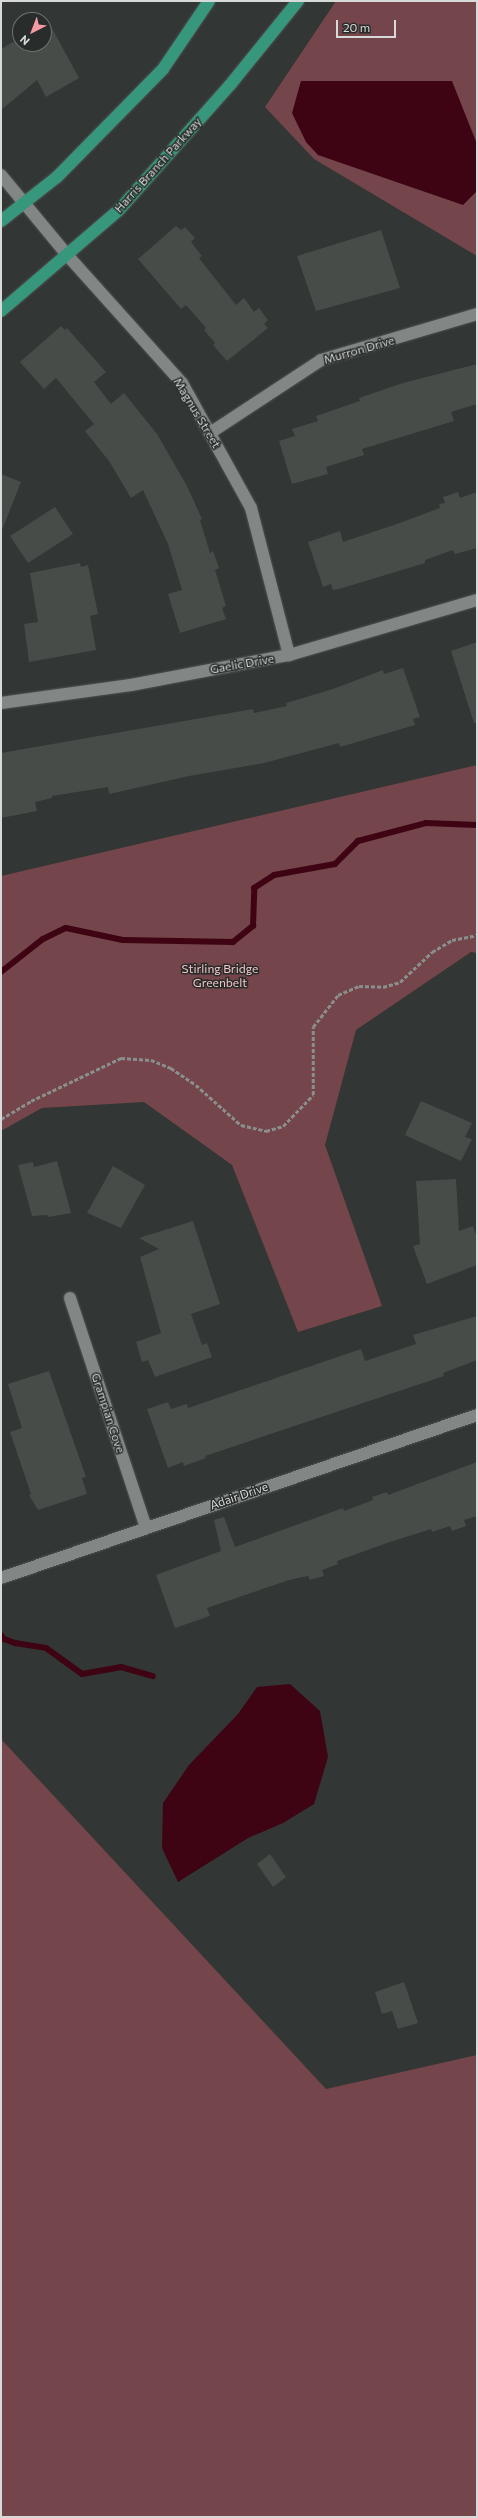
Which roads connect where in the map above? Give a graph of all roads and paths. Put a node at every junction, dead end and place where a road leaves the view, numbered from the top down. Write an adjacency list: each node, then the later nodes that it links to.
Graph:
1 (209, 1): 4 (main road)
2 (298, 1): 6 (main road, Harris Branch Parkway)
3 (1, 175): 4 (street, Magnus Street)
4 (24, 202): 5 (main road); 6 (street, Magnus Street)
5 (1, 221)
6 (68, 256): 7 (main road, Harris Branch Parkway); 9 (street, Magnus Street)
7 (1, 311)
8 (477, 314): 9 (street, Murron Drive)
9 (210, 433): 11 (street, Magnus Street)
10 (477, 600): 11 (street, Gaelic Drive)
11 (289, 655): 12 (street, Gaelic Drive)
12 (1, 703)
13 (477, 935): 14 (path)
14 (1, 1119)
15 (70, 1298): 17 (street, Grampian Cove)
16 (477, 1415): 17 (street, Adair Drive)
17 (146, 1528): 18 (street, Adair Drive)
18 (1, 1578)

